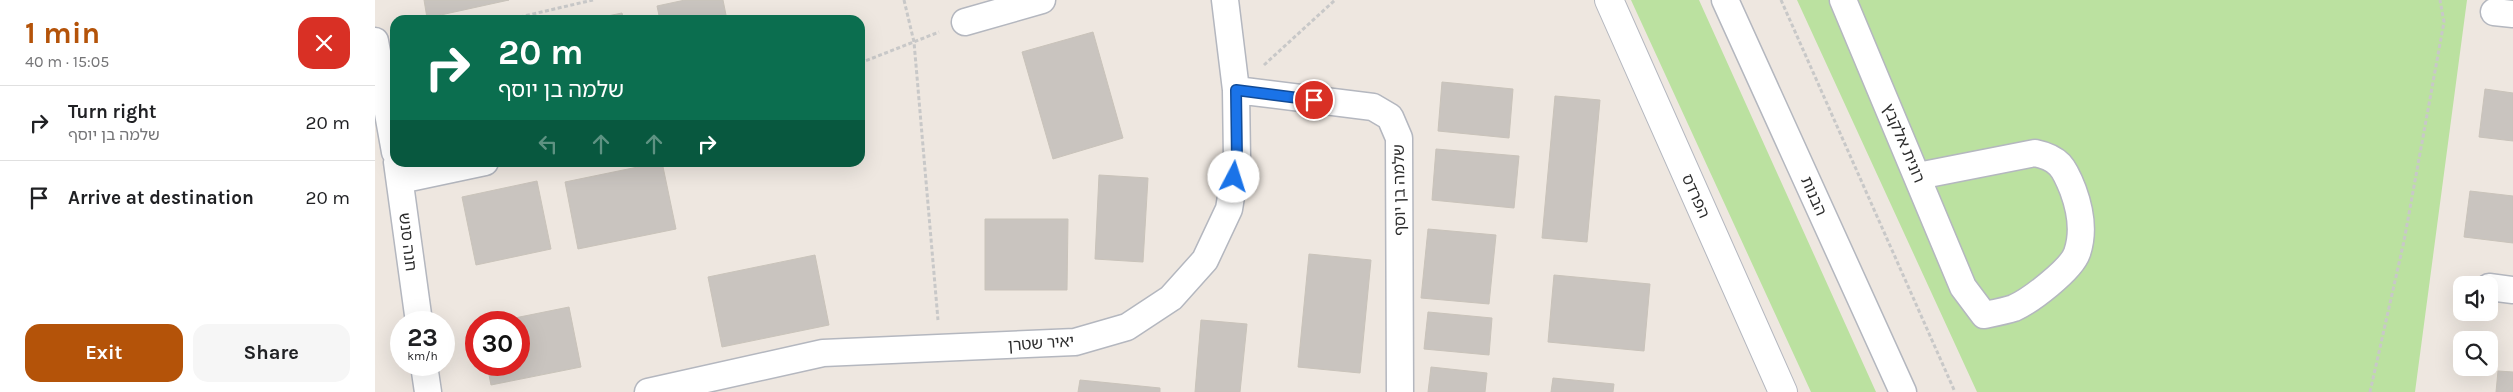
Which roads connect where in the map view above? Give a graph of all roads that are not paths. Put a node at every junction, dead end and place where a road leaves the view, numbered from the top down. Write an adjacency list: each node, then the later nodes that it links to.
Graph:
1 (1043, 0): 6 (street)
2 (1225, 0): 8 (street, יאיר שטרן)
3 (1609, 0): 20 (street, הפרדס)
4 (1725, 0): 21 (street, הבנות)
5 (1843, 0): 12 (street, רונית אלקבץ)
6 (965, 22)
7 (375, 41): 9 (street)
8 (1236, 90): 18 (street, יאיר שטרן); 19 (street, שלמה בן יוסף)
9 (390, 124)
10 (437, 167): 11 (street)
11 (399, 171): 15 (street, חנה סנש)
12 (1918, 176): 12 (street, רונית אלקבץ)
13 (2498, 288): 14 (street)
14 (2513, 290)
15 (418, 311)
16 (426, 376): 17 (street)
17 (428, 392)
18 (648, 392)
19 (1400, 392)
20 (1783, 392)
21 (1903, 392)

